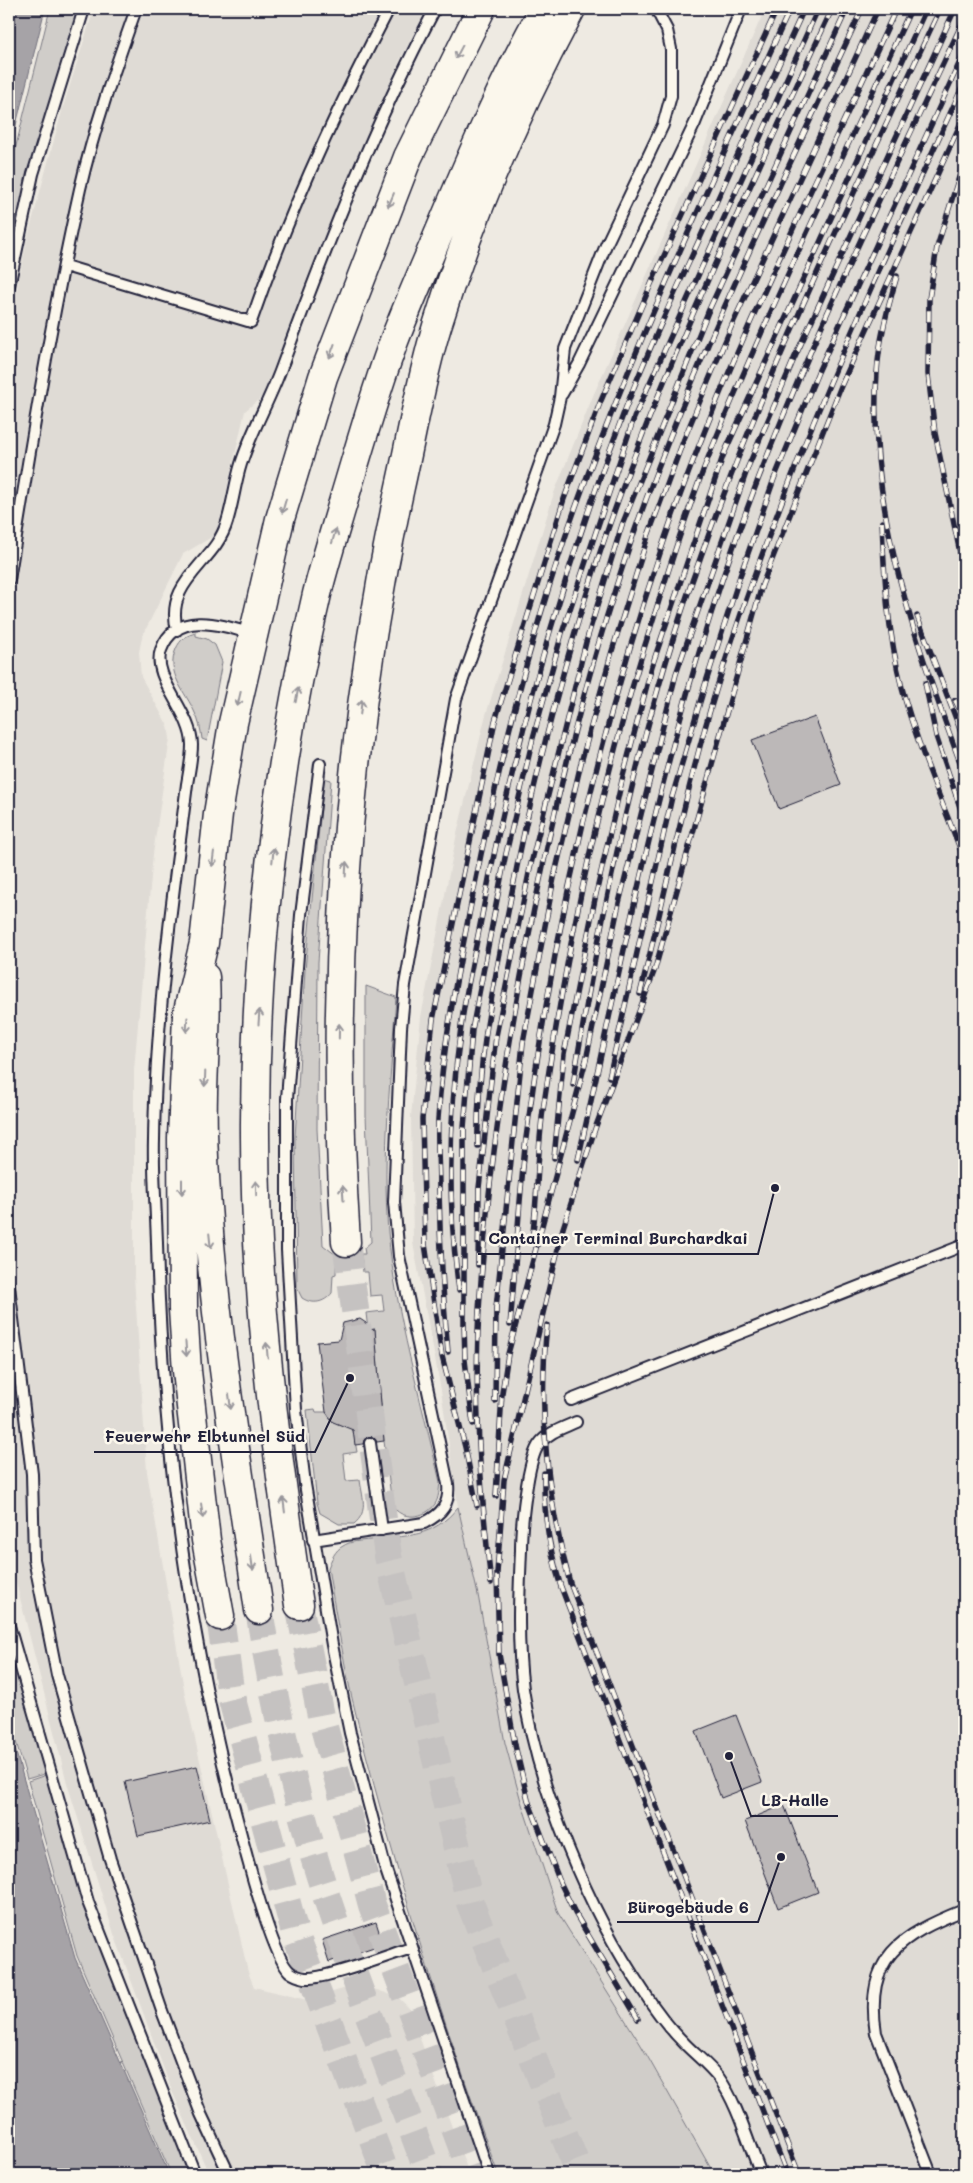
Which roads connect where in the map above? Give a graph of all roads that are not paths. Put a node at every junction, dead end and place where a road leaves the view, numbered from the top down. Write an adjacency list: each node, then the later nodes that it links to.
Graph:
1 (84, 9): 12 (lane)
2 (136, 9): 11 (lane)
3 (388, 9): 11 (lane)
4 (435, 9): 16 (lane)
5 (481, 9): 17 (highway, one-way to 17)
6 (544, 9): 14 (highway)
7 (571, 9): 10 (highway)
8 (656, 9): 13 (lane)
9 (741, 9): 13 (lane)
10 (470, 227): 14 (highway); 20 (highway, one-way to 10)
11 (65, 266): 15 (lane)
12 (9, 286)
13 (560, 397): 26 (lane)
14 (364, 432): 28 (highway, one-way to 14)
15 (9, 580)
16 (177, 630): 17 (lane); 33 (lane)
17 (254, 634): 19 (highway, one-way to 19)
18 (320, 764): 27 (lane)
19 (204, 943): 29 (highway, one-way to 29); 30 (highway, one-way to 30)
20 (346, 1242)
21 (964, 1245): 23 (lane)
22 (9, 1286): 35 (lane)
23 (571, 1400)
24 (576, 1422): 37 (lane)
25 (370, 1443): 26 (lane)
26 (382, 1530): 27 (lane)
27 (313, 1540): 33 (lane)
28 (299, 1605)
29 (259, 1610)
30 (220, 1616)
31 (9, 1626): 34 (lane)
32 (964, 1910): 38 (lane)
33 (411, 1948): 36 (lane)
34 (195, 2174)
35 (229, 2174)
36 (488, 2174)
37 (761, 2174)
38 (931, 2174)

